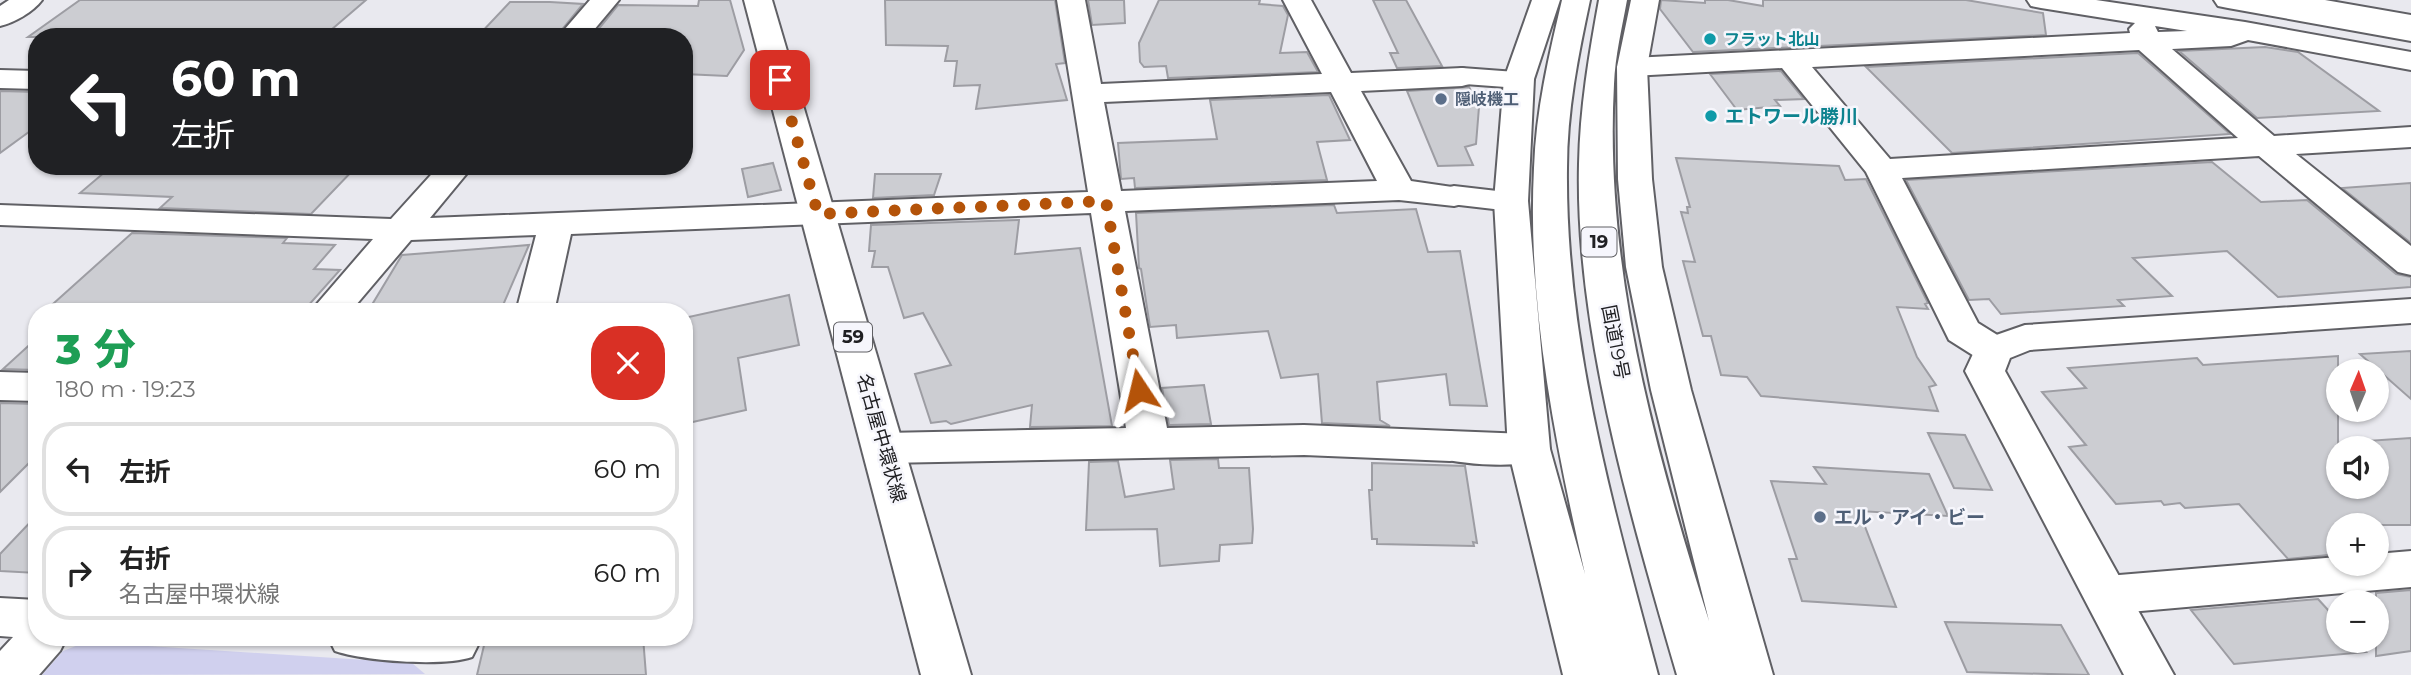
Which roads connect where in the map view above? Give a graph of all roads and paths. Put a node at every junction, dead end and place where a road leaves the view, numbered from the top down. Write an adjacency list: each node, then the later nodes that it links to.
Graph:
1 (27, 0): 16 (main road)
2 (605, 0): 18 (main road)
3 (758, 0): 37 (main road, 名古屋中環状線 / 59)
4 (1071, 0): 29 (main road)
5 (1297, 0): 28 (main road)
6 (1546, 0): 26 (main road)
7 (1576, 0): 61 (main road, 19)
8 (1613, 0): 62 (main road, 国道19号 / 19)
9 (1645, 0): 24 (main road)
10 (2040, 0): 19 (main road)
11 (2194, 0): 20 (main road)
12 (2228, 0): 21 (main road)
13 (2277, 0): 17 (main road)
14 (2371, 0): 15 (main road)
15 (2411, 7)
16 (0, 18)
17 (2411, 23)
18 (580, 28)
19 (2143, 29): 20 (main road); 22 (main road); 31 (main road)
20 (2245, 31): 23 (main road)
21 (2411, 32)
22 (1792, 61): 24 (main road); 32 (main road)
23 (2411, 61)
24 (1632, 67): 63 (main road)
25 (0, 79): 27 (main road)
26 (1518, 79): 28 (main road); 36 (main road)
27 (28, 80)
28 (1344, 85): 29 (main road); 34 (main road)
29 (1089, 94): 35 (main road)
30 (2411, 137): 31 (main road)
31 (2268, 147): 32 (main road); 41 (main road)
32 (1881, 169): 45 (main road)
33 (449, 175): 40 (main road)
34 (1399, 190): 35 (main road); 36 (main road)
35 (1106, 201): 37 (main road); 48 (main road)
36 (1510, 201): 50 (main road)
37 (818, 214): 39 (main road); 49 (main road, 名古屋中環状線 / 59)
38 (0, 215): 40 (main road)
39 (556, 225): 40 (main road); 43 (main road)
40 (402, 229): 42 (main road)
41 (2411, 264)
42 (337, 303)
43 (538, 303)
44 (2411, 311): 45 (main road)
45 (1993, 350): 52 (main road)
46 (0, 386): 47 (main road)
47 (28, 387)
48 (1149, 444): 49 (main road); 50 (main road)
49 (885, 448): 59 (main road, 名古屋中環状線 / 59)
50 (1529, 449): 60 (main road)
51 (2411, 569): 52 (main road)
52 (2107, 595): 64 (main road)
53 (0, 617): 54 (main road)
54 (28, 619)
55 (35, 646): 58 (main road)
56 (413, 646): 57 (main road)
57 (453, 652)
58 (9, 675)
59 (946, 675)
60 (1588, 675)
61 (1633, 675)
62 (1702, 675)
63 (1748, 675)
64 (2149, 675)

